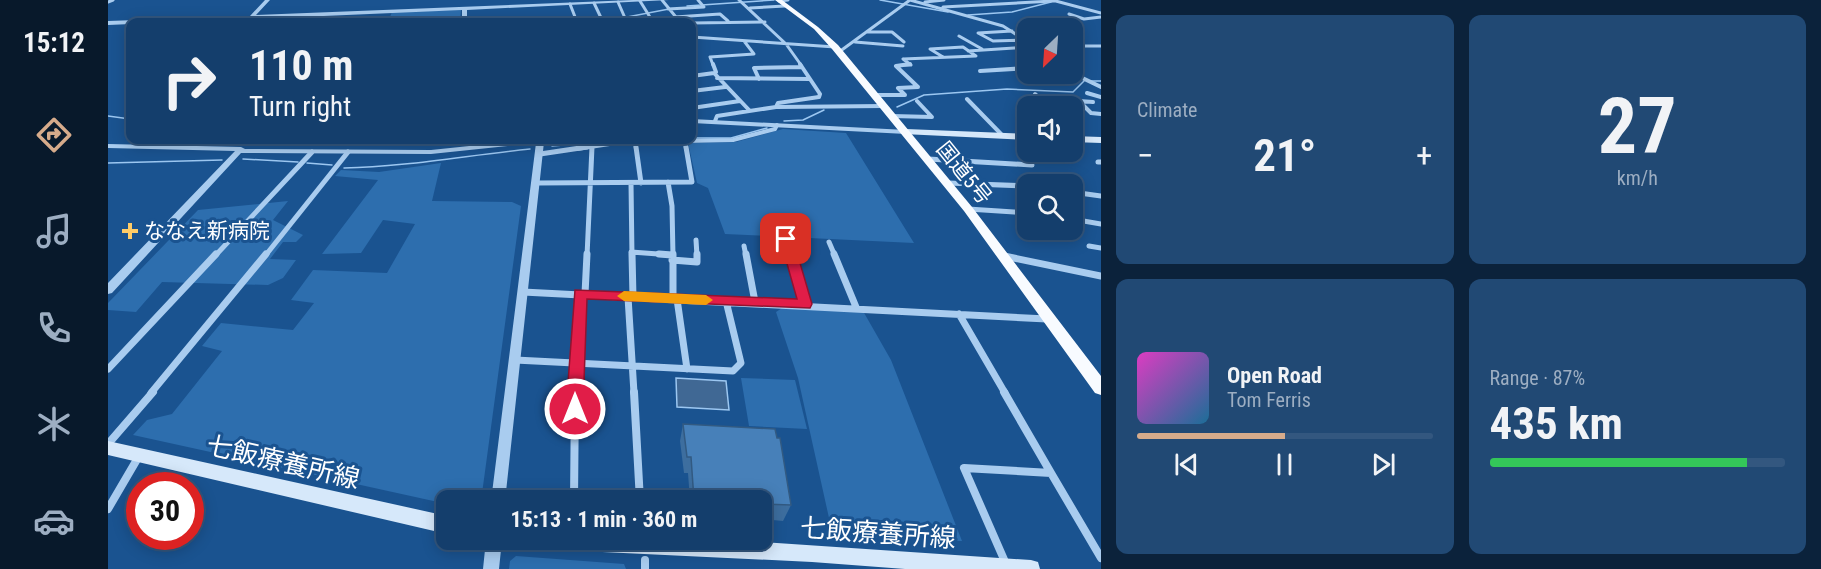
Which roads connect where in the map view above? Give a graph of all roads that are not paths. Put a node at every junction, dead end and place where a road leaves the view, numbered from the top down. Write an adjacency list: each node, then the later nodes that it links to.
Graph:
1 (113, 0): 10 (street)
2 (268, 0): 22 (street)
3 (662, 0): 4 (street); 9 (street); 19 (street)
4 (668, 0)
5 (698, 0): 19 (street)
6 (739, 0): 17 (street)
7 (944, 0): 13 (street)
8 (1053, 0): 18 (street); 21 (street)
9 (640, 1): 11 (street); 29 (street)
10 (108, 2)
11 (618, 2): 14 (street); 28 (street)
12 (783, 2): 17 (street); 49 (highway, 国道5号)
13 (918, 2): 18 (street); 35 (street)
14 (594, 3): 15 (street); 27 (street)
15 (570, 4): 16 (street); 26 (street)
16 (464, 8): 22 (street); 25 (street)
17 (749, 8): 32 (street)
18 (937, 8): 36 (street)
19 (668, 9): 23 (street)
20 (1069, 14): 21 (street)
21 (1101, 15)
22 (251, 17): 24 (street)
23 (675, 17): 30 (street)
24 (227, 18)
25 (465, 18)
26 (575, 18)
27 (601, 18)
28 (625, 18)
29 (651, 18)
30 (729, 21): 32 (street); 34 (street)
31 (126, 22): 33 (street)
32 (765, 22): 47 (street)
33 (108, 23)
34 (696, 23)
35 (868, 32): 43 (street); 43 (street)
36 (1014, 32): 37 (street); 38 (street); 42 (street)
37 (1017, 32)
38 (1017, 34)
39 (959, 36): 50 (street)
40 (696, 38): 41 (street)
41 (744, 40): 47 (street); 57 (street)
42 (1017, 41)
43 (855, 42): 49 (street)
44 (1083, 46): 45 (street)
45 (1091, 46): 46 (street); 52 (street)
46 (1101, 46)
47 (788, 47): 49 (street); 54 (street)
48 (1017, 48): 50 (street)
49 (837, 49): 67 (highway, 国道5号)
50 (983, 50): 51 (street)
51 (968, 51): 53 (street); 53 (street)
52 (1101, 52)
53 (943, 57): 67 (street)
54 (802, 67): 61 (street); 62 (street)
55 (1017, 69): 56 (street)
56 (980, 71)
57 (714, 73): 58 (street); 59 (street)
58 (696, 75)
59 (717, 78): 61 (street); 63 (street)
60 (1083, 78): 64 (street)
61 (759, 79): 62 (street)
62 (809, 79): 75 (street)
63 (725, 87): 65 (street); 70 (street)
64 (1101, 87)
65 (696, 91)
66 (1087, 93): 68 (street)
67 (874, 95): 73 (highway, 国道5号)
68 (1101, 97)
69 (967, 99): 83 (street)
70 (740, 101): 74 (street); 76 (street)
71 (917, 101): 78 (street)
72 (1093, 102): 77 (street)
73 (884, 106): 75 (street); 78 (highway, 国道5号)
74 (696, 107)
75 (776, 107): 76 (street)
76 (749, 110): 80 (street)
77 (1101, 114)
78 (892, 116): 82 (highway, 国道5号)
79 (696, 121): 80 (street)
80 (715, 121): 81 (street)
81 (777, 125): 82 (street); 87 (street)
82 (906, 132): 83 (main road); 100 (highway, 国道5号)
83 (1003, 136): 84 (main road)
84 (1017, 137)
85 (1083, 139): 86 (main road)
86 (1101, 140)
87 (696, 141)
88 (509, 144): 98 (street)
89 (541, 144): 99 (street)
90 (609, 144): 95 (street)
91 (635, 144): 106 (street)
92 (686, 144): 102 (street)
93 (108, 146): 94 (street)
94 (131, 146): 96 (street)
95 (592, 146): 99 (street); 104 (street)
96 (239, 151): 97 (street); 125 (street)
97 (312, 152): 98 (street); 139 (street)
98 (348, 152): 142 (street)
99 (540, 154): 103 (street)
100 (928, 159): 101 (street); 107 (highway, 国道5号)
101 (1032, 165)
102 (668, 182): 106 (street); 123 (street)
103 (537, 183): 104 (street); 126 (street)
104 (591, 183): 105 (street); 127 (street)
105 (631, 183): 106 (street); 121 (street)
106 (641, 183)
107 (948, 183): 108 (street); 111 (highway, 国道5号)
108 (1017, 186)
109 (1083, 194): 110 (street)
110 (1101, 196)
111 (968, 209): 112 (street); 122 (highway, 国道5号)
112 (1017, 212)
113 (1083, 221): 114 (street)
114 (1101, 224)
115 (786, 239): 132 (street)
116 (696, 240): 123 (street)
117 (829, 242): 133 (street)
118 (744, 246): 131 (street)
119 (1089, 246): 120 (street)
120 (1101, 248)
121 (631, 252): 123 (street); 128 (street)
122 (1003, 256): 124 (street); 135 (highway, 国道5号)
123 (672, 258): 129 (street)
124 (1101, 276)
125 (108, 290)
126 (524, 292): 127 (street); 136 (street)
127 (583, 294): 128 (street); 137 (street)
128 (631, 297): 129 (street); 138 (street)
129 (675, 299): 130 (street); 140 (street)
130 (726, 301): 131 (street); 140 (street)
131 (755, 302): 132 (street)
132 (805, 304): 133 (street)
133 (856, 307): 134 (street)
134 (959, 314): 135 (street); 145 (street)
135 (1051, 319): 141 (highway, 国道5号)
136 (514, 360): 137 (street); 146 (street)
137 (575, 363): 138 (street); 147 (street)
138 (631, 367): 140 (street); 148 (street)
139 (108, 369)
140 (687, 369)
141 (1100, 386)
142 (108, 444)
143 (108, 448): 144 (main road, 七飯療養所線)
144 (139, 455): 149 (street); 150 (main road, 七飯療養所線)
145 (1051, 473): 154 (street); 155 (street)
146 (499, 490)
147 (574, 490)
148 (639, 490)
149 (108, 509)
150 (436, 522)
151 (493, 550): 156 (street)
152 (622, 550): 153 (main road, 七飯療養所線)
153 (644, 554): 155 (main road, 七飯療養所線)
154 (1101, 558)
155 (1007, 567): 157 (main road, 七飯療養所線)
156 (490, 569)
157 (1031, 569)

